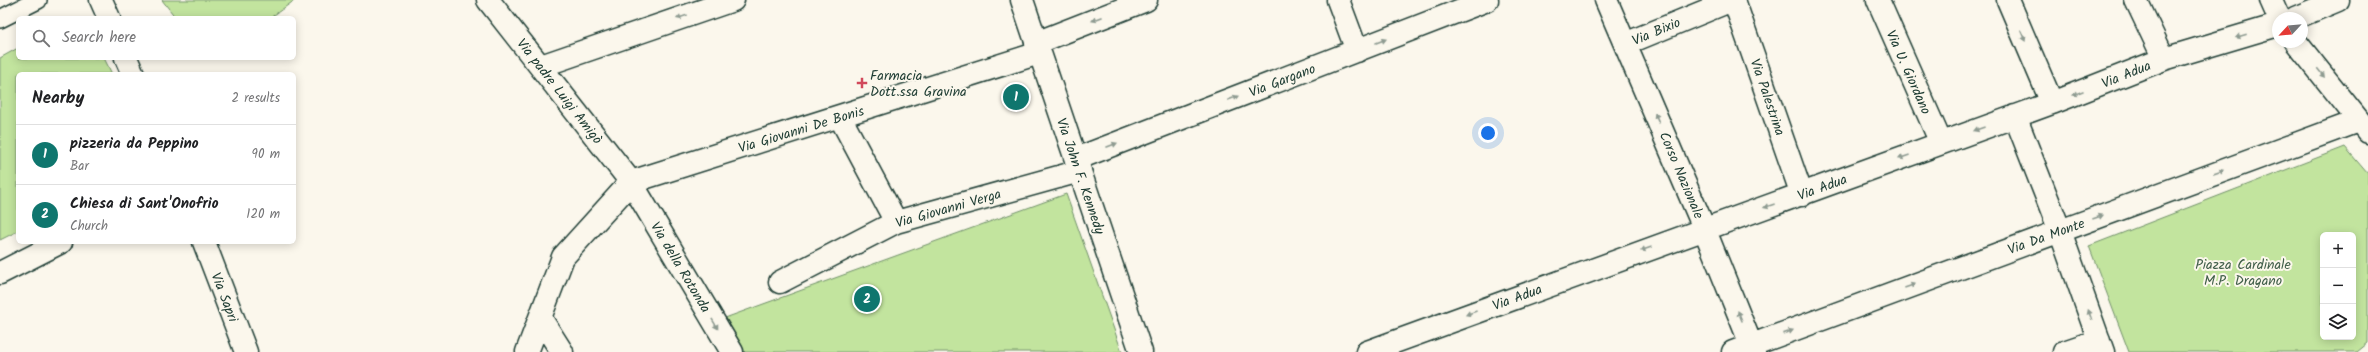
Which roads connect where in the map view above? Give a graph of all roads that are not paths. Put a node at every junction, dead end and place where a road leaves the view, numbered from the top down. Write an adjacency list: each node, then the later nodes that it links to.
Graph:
1 (38, 0): 19 (lane)
2 (101, 0): 18 (street)
3 (488, 0): 27 (street, Via padre Luigi Amigò)
4 (732, 0): 27 (street, one-way to 27)
5 (1022, 0): 22 (street, Via John F. Kennedy)
6 (1146, 0): 22 (street, Via Giovanni De Bonis, one-way to 22)
7 (1338, 0): 24 (street)
8 (1488, 0): 24 (street, Via Gargano, one-way to 8)
9 (1606, 0): 21 (street, Corso Nazionale)
10 (1733, 0): 21 (street, Via Bixio); 36 (street, Via Palestrina)
11 (1878, 0): 33 (street, Via U. Giordano)
12 (2008, 0): 29 (street, one-way to 29)
13 (2136, 0): 25 (street)
14 (2271, 0): 16 (street)
15 (2338, 0): 17 (street)
16 (2277, 12)
17 (2308, 13)
18 (108, 16)
19 (0, 19)
20 (2272, 27): 25 (street, Via Adua, one-way to 25)
21 (1625, 44): 38 (street, Corso Nazionale, one-way to 21)
22 (1037, 48): 31 (street, Via Giovanni De Bonis); 34 (street, Via John F. Kennedy)
23 (2301, 48): 32 (street, one-way to 32)
24 (1356, 51): 34 (street, Via Gargano, one-way to 24)
25 (2164, 59): 29 (street, Via Adua, one-way to 29)
26 (127, 60): 28 (street)
27 (541, 66): 35 (street, Via padre Luigi Amigò)
28 (132, 72)
29 (2052, 103): 30 (street, Via Adua)
30 (2015, 116): 33 (street, Via Adua, one-way to 33); 39 (street)
31 (840, 117): 35 (street, Via Giovanni De Bonis); 37 (street)
32 (2363, 127): 39 (street, Via Da Monte, one-way to 32)
33 (1941, 143): 36 (street, Via Adua, one-way to 36)
34 (1078, 165): 37 (street, Via Giovanni Verga); 51 (street, Via John F. Kennedy)
35 (631, 182): 44 (street); 50 (street, Via della Rotonda, one-way to 50)
36 (1802, 195): 38 (street, Via Adua, one-way to 38)
37 (896, 222): 43 (street, Via Giovanni Verga)
38 (1704, 228): 46 (street, Corso Nazionale, one-way to 38); 52 (street, Via Adua, one-way to 52)
39 (2060, 231): 45 (street, one-way to 39); 46 (street, Via Da Monte, one-way to 39)
40 (56, 244): 42 (street)
41 (205, 244): 47 (street, Via Sapri)
42 (0, 273)
43 (780, 282)
44 (541, 319): 48 (street); 49 (street)
45 (2101, 346): 53 (street)
46 (1746, 350)
47 (246, 352)
48 (527, 352)
49 (562, 352)
50 (732, 352)
51 (1141, 352)
52 (1367, 352)
53 (2064, 352)

